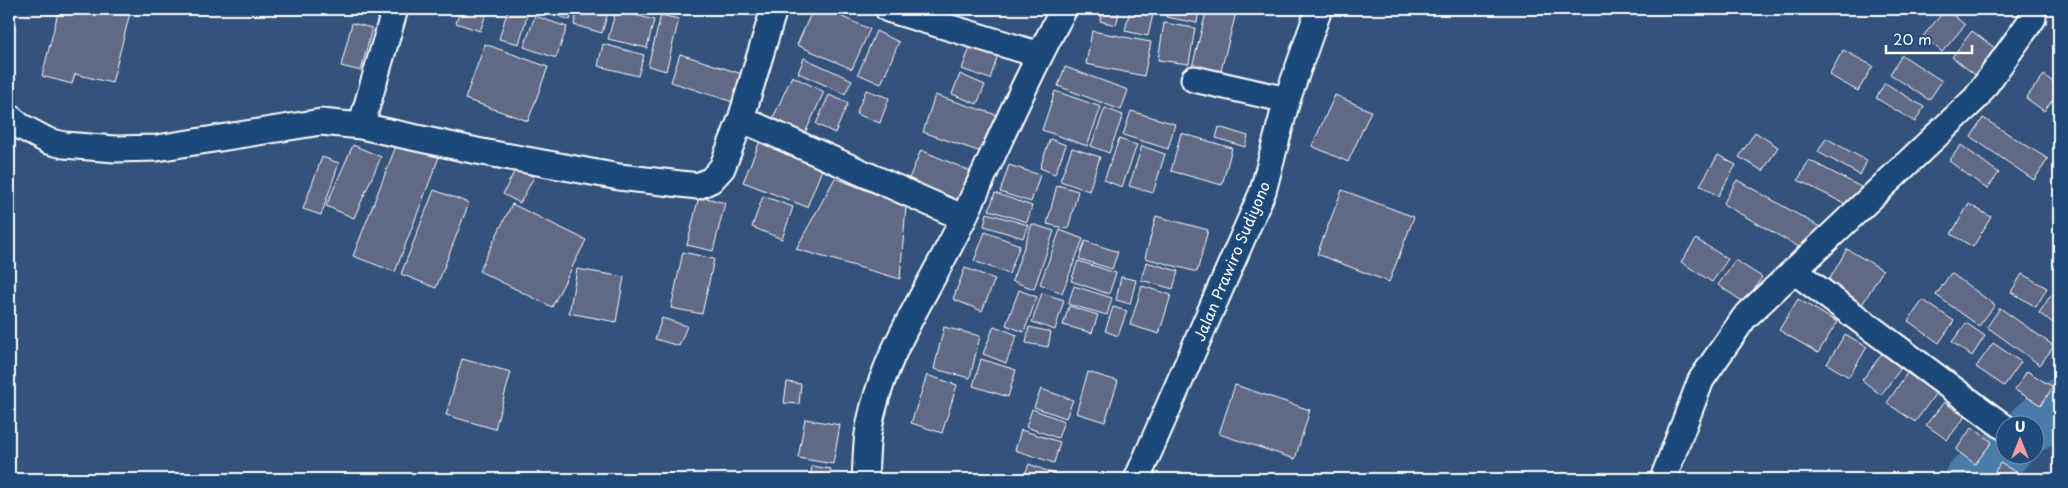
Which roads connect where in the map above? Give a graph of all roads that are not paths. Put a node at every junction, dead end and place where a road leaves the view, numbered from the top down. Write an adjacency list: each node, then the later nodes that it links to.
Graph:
1 (394, 9): 12 (street)
2 (774, 9): 11 (street)
3 (888, 9): 7 (street)
4 (1064, 9): 7 (street)
5 (1319, 9): 9 (street, Jalan Prawiro Sudiyono)
6 (2033, 18): 14 (street)
7 (1040, 55): 13 (street)
8 (1194, 79): 9 (street)
9 (1287, 100): 17 (street, Jalan Prawiro Sudiyono)
10 (9, 117): 12 (street)
11 (741, 119): 12 (street); 13 (street)
12 (361, 126)
13 (964, 218): 16 (street)
14 (1794, 271): 15 (street); 18 (street)
15 (1996, 420)
16 (865, 479)
17 (1136, 479)
18 (1663, 479)

